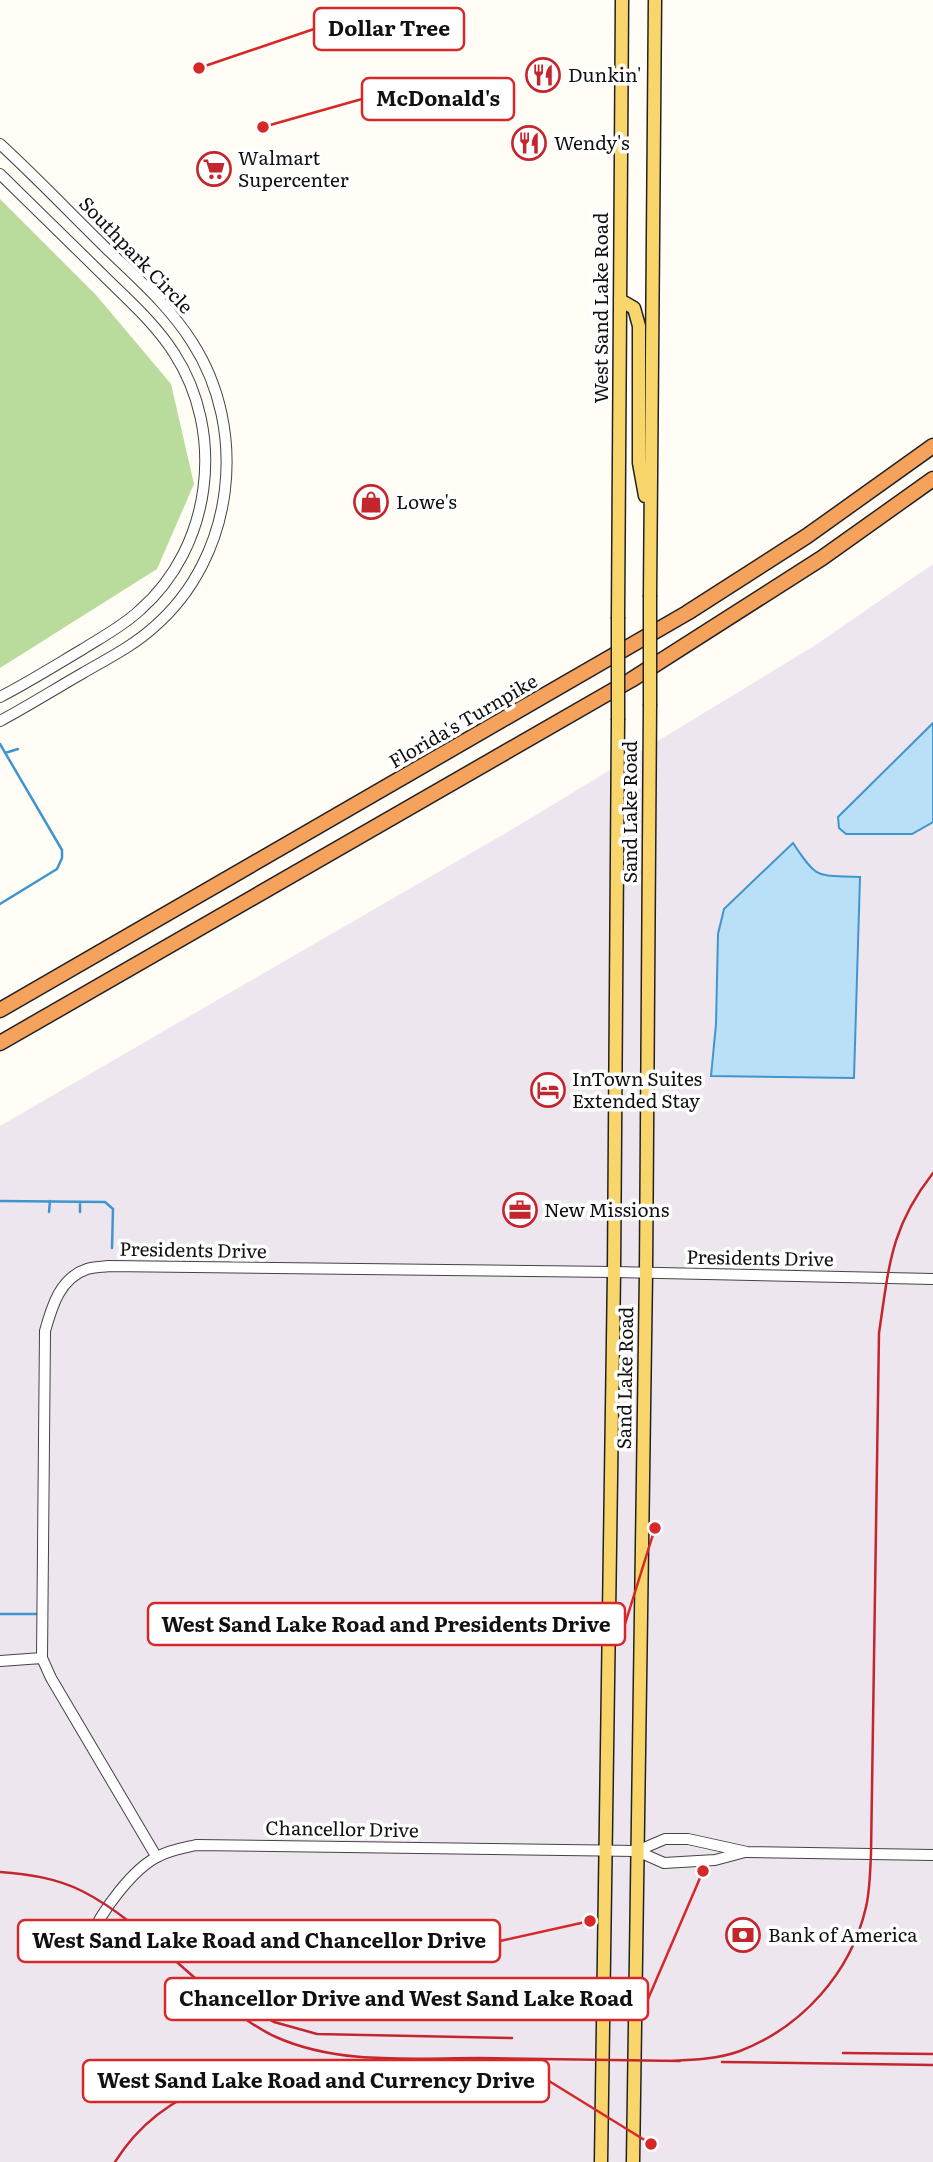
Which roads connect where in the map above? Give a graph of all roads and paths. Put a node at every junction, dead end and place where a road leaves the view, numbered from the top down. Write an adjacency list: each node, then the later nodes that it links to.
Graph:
1 (622, 0): 5 (main road, West Sand Lake Road)
2 (655, 0): 8 (main road)
3 (0, 144): 11 (street, Southpark Circle)
4 (0, 174): 10 (street, Southpark Circle)
5 (620, 300): 8 (main road); 9 (main road, West Sand Lake Road)
6 (933, 446): 12 (highway, Florida's Turnpike)
7 (933, 479): 13 (highway)
8 (650, 528): 15 (main road, Sand Lake Road, bridge)
9 (618, 617): 14 (main road, Sand Lake Road, bridge)
10 (0, 696)
11 (0, 721)
12 (0, 1010)
13 (0, 1043)
14 (614, 1272): 15 (street, Presidents Drive); 17 (street, Presidents Drive); 19 (main road, Sand Lake Road)
15 (646, 1273): 16 (street, Presidents Drive); 20 (main road, Sand Lake Road)
16 (933, 1279)
17 (41, 1658): 18 (street); 23 (street, Presidents Drive)
18 (0, 1661)
19 (605, 1851): 20 (street, Chancellor Drive); 23 (street, Chancellor Drive); 25 (main road, Sand Lake Road)
20 (637, 1851): 21 (street, Chancellor Drive); 21 (street, Chancellor Drive); 28 (main road, Sand Lake Road)
21 (747, 1852): 22 (street, Chancellor Drive)
22 (933, 1855)
23 (156, 1856): 24 (street, Chancellor Drive)
24 (90, 1939)
25 (602, 2116): 26 (main road, Sand Lake Road); 27 (main road)
26 (601, 2162)
27 (610, 2162)
28 (633, 2162)

